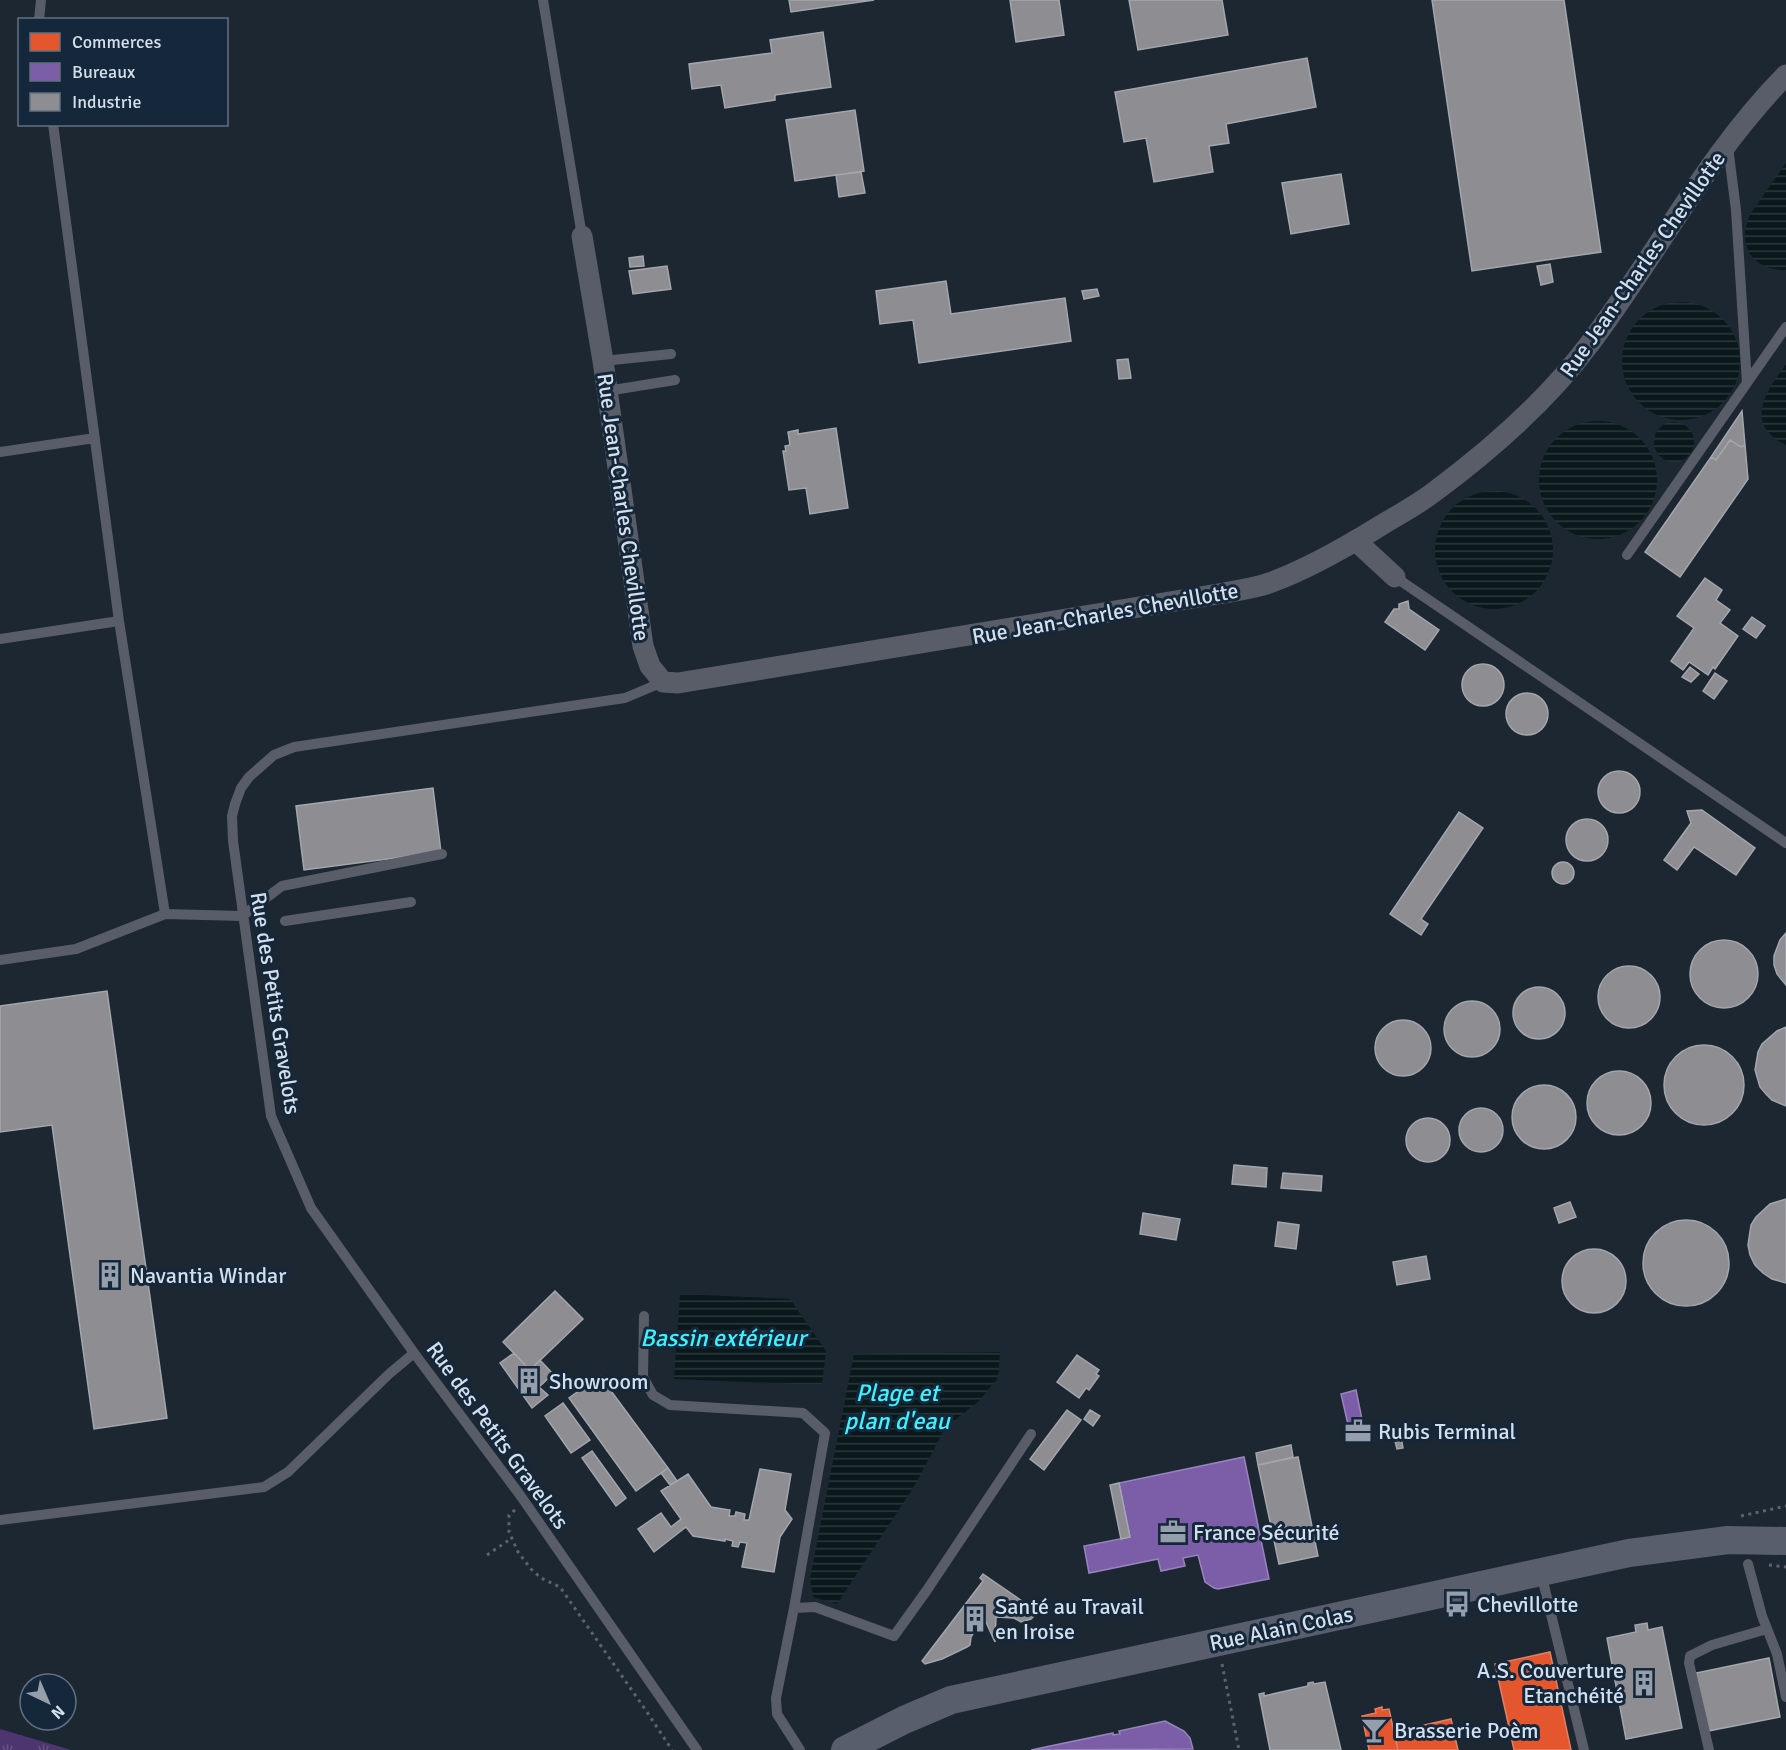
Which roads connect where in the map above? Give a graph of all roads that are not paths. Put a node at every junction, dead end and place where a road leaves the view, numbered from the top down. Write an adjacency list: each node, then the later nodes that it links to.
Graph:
1 (41, 0): 3 (lane)
2 (543, 0): 7 (lane)
3 (39, 18)
4 (1786, 75): 6 (street, Rue Jean-Charles Chevillotte)
5 (53, 126): 14 (lane)
6 (1727, 143): 12 (lane); 16 (street, Rue Jean-Charles Chevillotte)
7 (582, 236): 10 (street, Rue Jean-Charles Chevillotte)
8 (1786, 327): 12 (lane)
9 (671, 354): 10 (lane)
10 (603, 362): 13 (street, Rue Jean-Charles Chevillotte)
11 (675, 380): 13 (lane)
12 (1747, 383): 17 (lane)
13 (607, 391): 21 (street, Rue Jean-Charles Chevillotte)
14 (95, 438): 15 (lane); 19 (lane)
15 (0, 452)
16 (1356, 541): 18 (street); 21 (street, Rue Jean-Charles Chevillotte)
17 (1627, 555)
18 (1395, 577): 22 (lane)
19 (119, 621): 20 (lane); 25 (lane)
20 (0, 639)
21 (663, 682): 26 (lane, Rue des Petits Gravelots)
22 (1786, 843)
23 (442, 854): 26 (lane)
24 (411, 902): 27 (lane)
25 (165, 914): 26 (lane); 28 (lane)
26 (242, 916): 30 (lane, Rue des Petits Gravelots)
27 (285, 921)
28 (0, 960)
29 (644, 1316): 38 (lane)
30 (414, 1353): 32 (lane); 42 (lane, Rue des Petits Gravelots)
31 (1031, 1434): 38 (lane)
32 (0, 1520)
33 (1786, 1523): 34 (street, Rue Alain Colas)
34 (1728, 1540): 35 (street, Rue Alain Colas); 37 (street, Rue Alain Colas)
35 (1786, 1541)
36 (1748, 1564): 39 (lane)
37 (1542, 1572): 41 (street, Rue Alain Colas); 44 (lane)
38 (794, 1608): 43 (lane)
39 (1767, 1629): 40 (lane); 45 (lane)
40 (1786, 1697)
41 (849, 1749)
42 (697, 1750)
43 (800, 1750)
44 (1584, 1750)
45 (1708, 1750)

